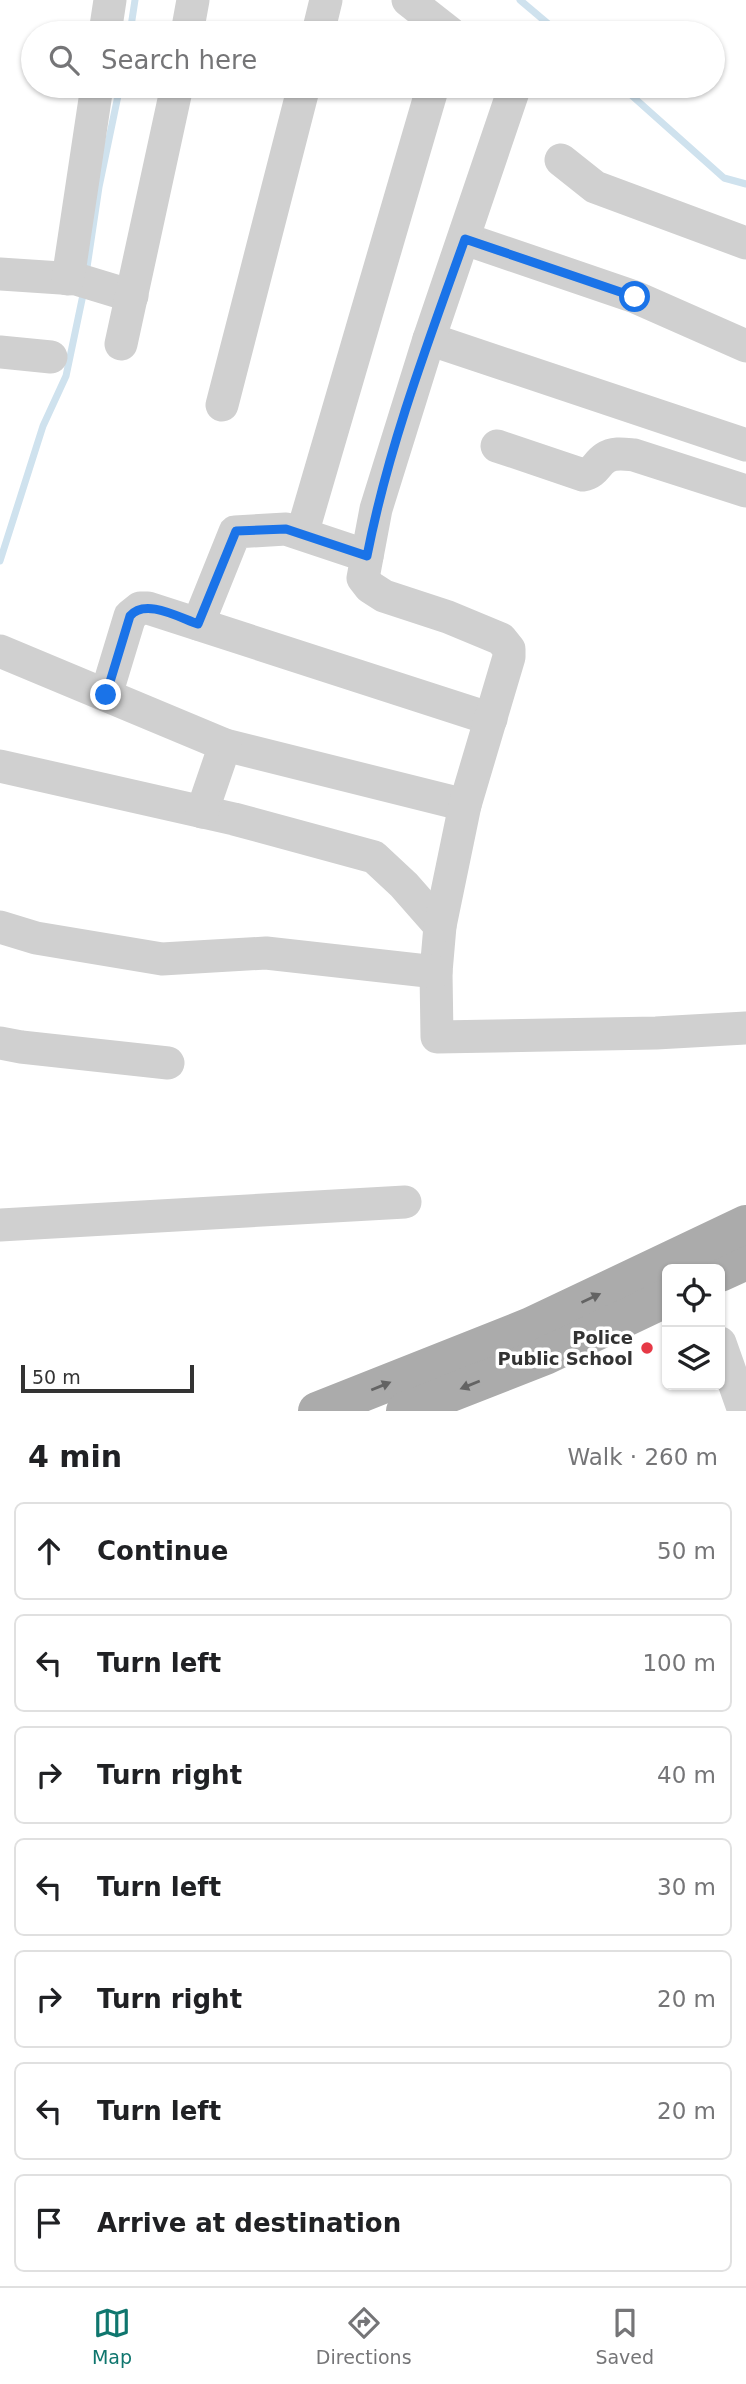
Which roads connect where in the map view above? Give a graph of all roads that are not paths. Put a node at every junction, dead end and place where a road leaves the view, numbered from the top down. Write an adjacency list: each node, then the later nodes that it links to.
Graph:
1 (110, 0): 5 (street)
2 (193, 0): 6 (street)
3 (326, 0): 7 (street)
4 (408, 0): 8 (street)
5 (107, 21)
6 (189, 21)
7 (321, 21)
8 (434, 21)
9 (97, 98): 18 (street)
10 (172, 98): 18 (street)
11 (301, 98): 24 (street)
12 (429, 98): 28 (street)
13 (511, 98): 15 (street)
14 (561, 160): 16 (street)
15 (465, 239): 19 (street); 21 (street)
16 (746, 243)
17 (0, 274): 18 (street)
18 (95, 286): 20 (street)
19 (429, 339): 25 (street); 29 (street)
20 (121, 344)
21 (746, 346)
22 (0, 352): 23 (street)
23 (51, 357)
24 (222, 405)
25 (746, 445)
26 (496, 446): 27 (street)
27 (746, 492)
28 (302, 534): 29 (street); 30 (street)
29 (367, 556): 33 (street)
30 (198, 624): 32 (street); 33 (street)
31 (0, 651): 32 (street)
32 (106, 695): 34 (street)
33 (491, 719): 36 (street)
34 (225, 745): 36 (street); 37 (street)
35 (0, 766): 37 (street)
36 (465, 805): 38 (street)
37 (202, 812): 38 (street)
38 (440, 926): 40 (street)
39 (0, 927): 40 (street)
40 (436, 972): 41 (street)
41 (746, 1028)
42 (0, 1043): 43 (street)
43 (168, 1063)
44 (405, 1202): 46 (street)
45 (746, 1224): 47 (main road)
46 (0, 1225)
47 (690, 1261): 52 (main road, one-way to 47)
48 (746, 1261): 49 (main road)
49 (725, 1271)
50 (662, 1300): 53 (main road, one-way to 53)
51 (725, 1357): 54 (street)
52 (317, 1411)
53 (405, 1411)
54 (744, 1411)

